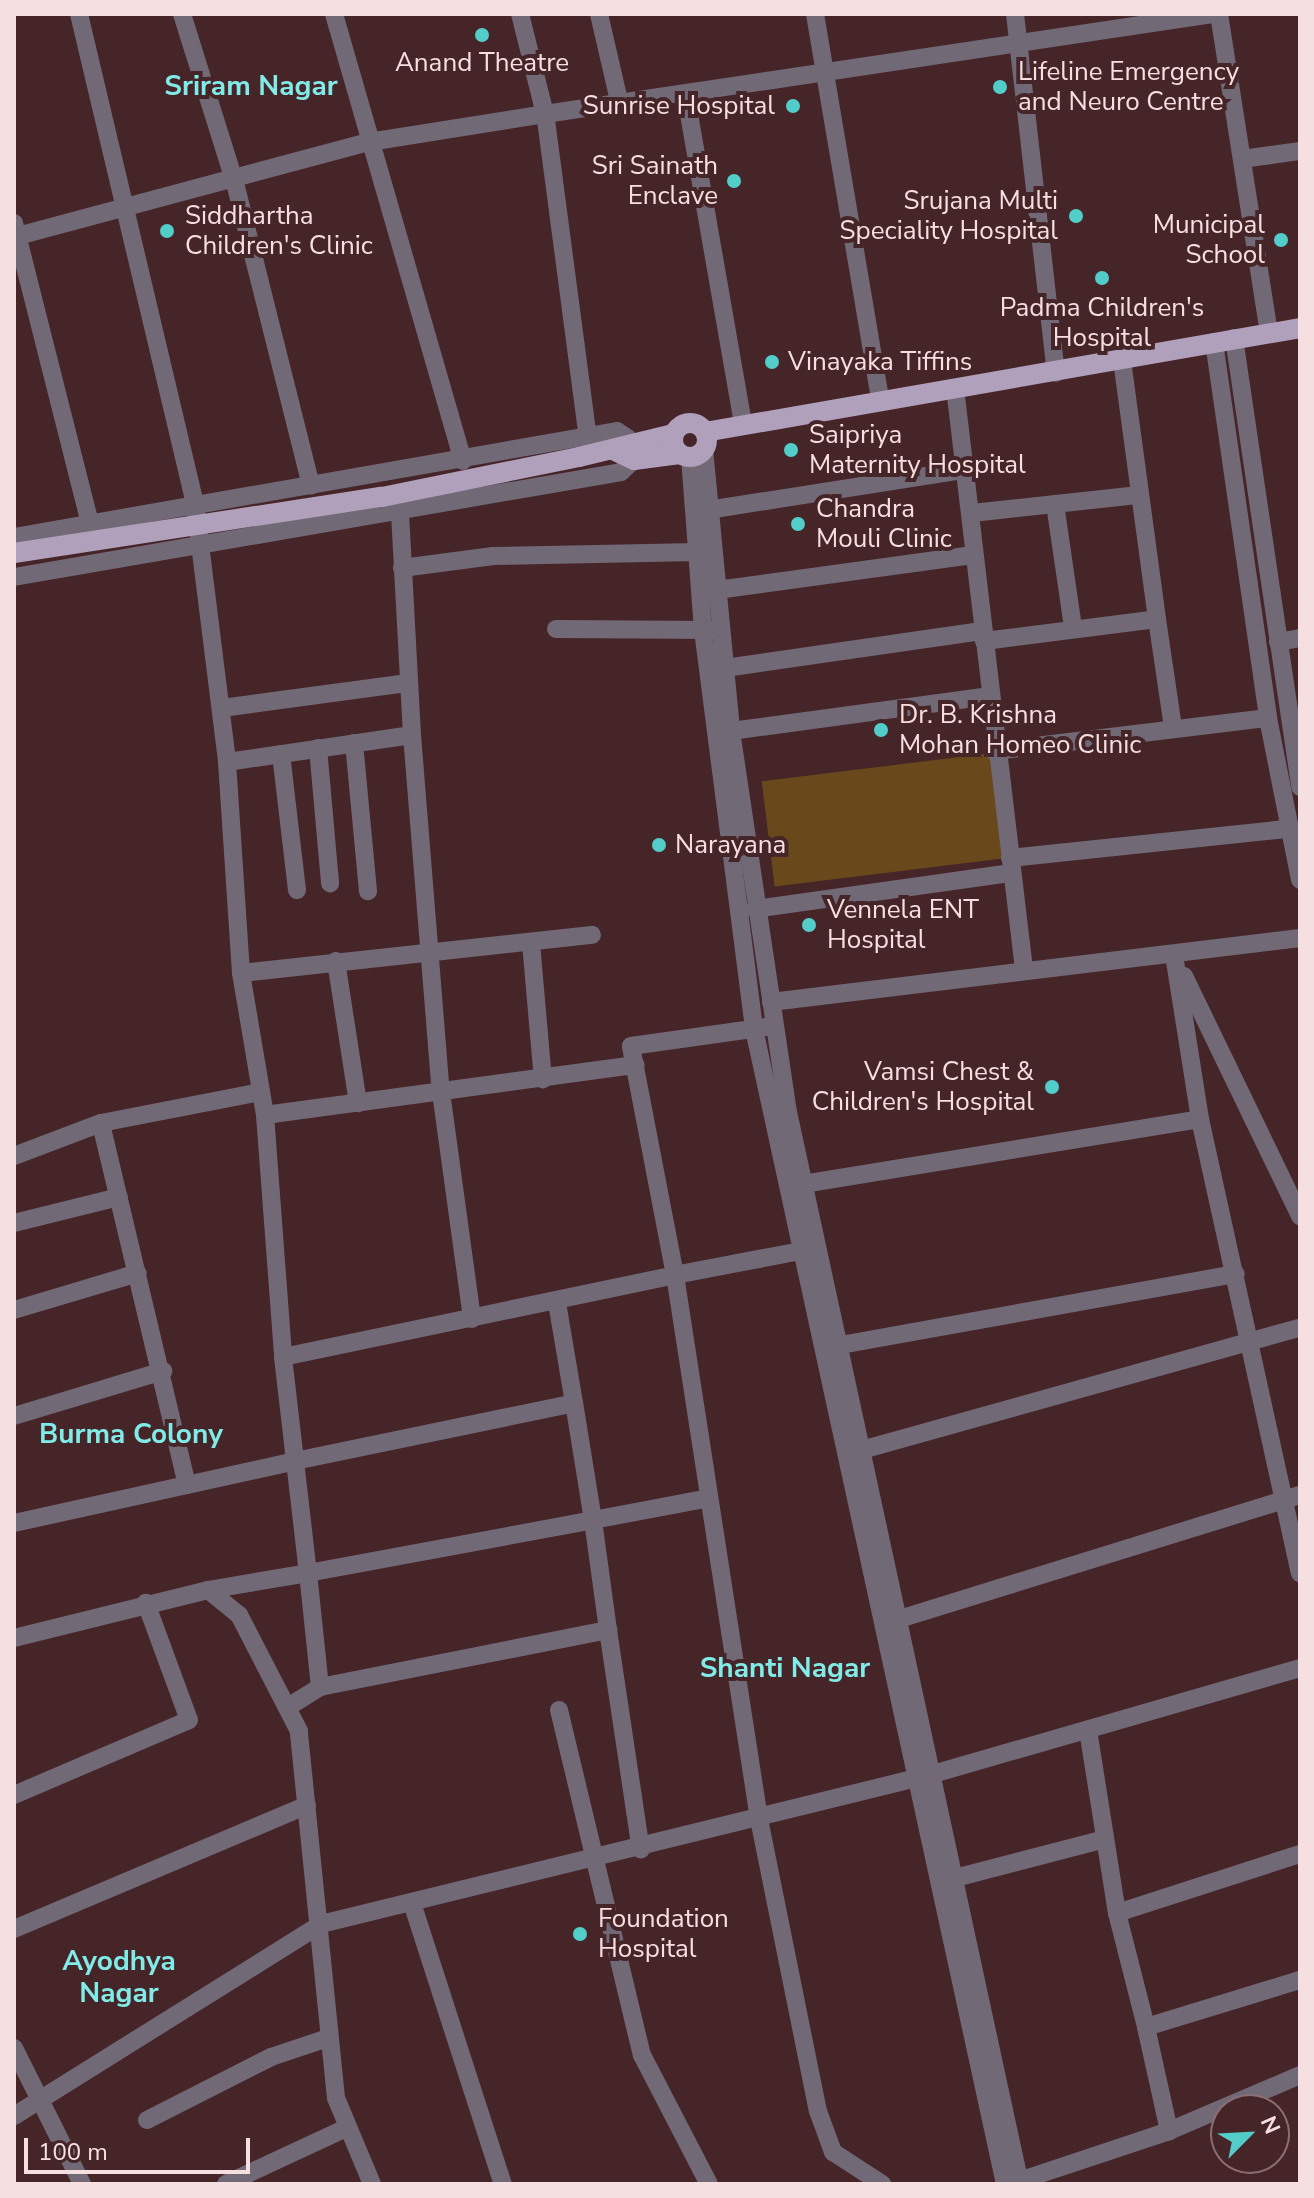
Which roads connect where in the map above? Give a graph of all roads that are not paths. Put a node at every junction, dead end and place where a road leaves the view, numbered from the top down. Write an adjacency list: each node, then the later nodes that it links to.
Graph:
1 (79, 14): 19 (street)
2 (182, 14): 18 (street)
3 (334, 14): 15 (street)
4 (520, 14): 14 (street)
5 (599, 14): 13 (street)
6 (815, 14): 11 (street)
7 (1015, 14): 10 (street)
8 (1213, 14): 10 (street)
9 (1219, 14): 17 (street)
10 (1019, 46): 11 (street); 25 (street)
11 (822, 71): 12 (street); 27 (street)
12 (686, 97): 13 (street); 28 (street)
13 (620, 105): 14 (street)
14 (545, 114): 15 (street); 30 (street)
15 (369, 142): 18 (street); 34 (street)
16 (1300, 151): 17 (street)
17 (1242, 159): 22 (street)
18 (235, 183): 19 (street); 36 (street)
19 (125, 209): 20 (street); 38 (street)
20 (15, 232): 43 (street)
21 (1300, 328): 22 (main road)
22 (1269, 332): 23 (main road)
23 (1224, 340): 24 (main road); 57 (street); 62 (street)
24 (1122, 361): 25 (main road); 37 (street)
25 (1056, 373): 26 (main road)
26 (955, 388): 27 (main road); 35 (street)
27 (880, 399): 28 (main road)
28 (743, 425): 32 (main road)
29 (673, 434): 31 (main road); 32 (main road); 32 (main road)
30 (588, 439): 31 (street); 34 (street)
31 (622, 445): 33 (main road); 44 (main road, bridge)
32 (695, 448): 33 (main road); 40 (street); 46 (street)
33 (634, 460): 41 (street)
34 (463, 461): 36 (street)
35 (964, 470): 40 (street); 42 (street)
36 (311, 486): 38 (street)
37 (1139, 495): 39 (street); 51 (street)
38 (195, 504): 43 (street); 45 (street)
39 (1055, 504): 42 (street); 52 (street)
40 (708, 510): 46 (street)
41 (400, 513): 45 (street); 48 (street)
42 (972, 513): 47 (street)
43 (90, 524): 44 (street)
44 (15, 536)
45 (200, 542): 49 (street); 61 (street)
46 (705, 552): 48 (street); 50 (street); 54 (street)
47 (973, 555): 50 (street); 55 (street)
48 (402, 568): 59 (street)
49 (14, 577)
50 (717, 590): 54 (street)
51 (1157, 619): 52 (street); 63 (street)
52 (1073, 627): 55 (street)
53 (556, 629): 54 (street)
54 (712, 630): 58 (street); 89 (street)
55 (984, 636): 58 (street); 60 (street)
56 (1300, 638): 57 (street)
57 (1278, 642): 71 (street)
58 (725, 668): 64 (street)
59 (406, 683): 61 (street); 65 (street)
60 (989, 696): 64 (street); 68 (street)
61 (222, 708): 70 (street)
62 (1268, 718): 63 (street); 72 (street)
63 (1173, 728): 68 (street)
64 (731, 731): 78 (street)
65 (412, 735): 66 (street); 82 (street)
66 (354, 743): 67 (street); 77 (street)
67 (318, 748): 69 (street); 75 (street)
68 (994, 751): 73 (street)
69 (281, 754): 70 (street); 76 (street)
70 (227, 762): 86 (street)
71 (1300, 787)
72 (1286, 829): 73 (street); 74 (street)
73 (1011, 866): 78 (street); 85 (street)
74 (1300, 880)
75 (330, 883)
76 (297, 890)
77 (368, 891)
78 (755, 909): 87 (street)
79 (592, 935): 81 (street)
80 (1300, 938): 83 (street)
81 (531, 943): 82 (street); 91 (street)
82 (428, 950): 84 (street); 93 (street)
83 (1174, 955): 85 (street); 96 (street); 101 (street)
84 (336, 961): 86 (street); 94 (street)
85 (1024, 969): 87 (street)
86 (241, 973): 92 (street)
87 (771, 1002): 88 (street)
88 (774, 1026): 89 (street); 99 (street)
89 (754, 1029): 90 (street); 103 (street)
90 (636, 1065): 91 (street); 106 (street)
91 (543, 1079): 93 (street)
92 (261, 1092): 95 (street); 97 (street)
93 (441, 1092): 94 (street); 109 (street)
94 (358, 1103): 95 (street)
95 (265, 1115): 113 (street)
96 (1200, 1119): 99 (street); 105 (street)
97 (101, 1123): 98 (street); 100 (street)
98 (14, 1156)
99 (803, 1184): 103 (street)
100 (119, 1197): 102 (street); 104 (street)
101 (1300, 1216)
102 (14, 1223)
103 (806, 1250): 106 (street); 112 (street); 137 (street)
104 (138, 1273): 108 (street); 114 (street)
105 (1236, 1274): 111 (street); 112 (street)
106 (675, 1275): 107 (street); 121 (street)
107 (557, 1302): 109 (street); 115 (street)
108 (15, 1303)
109 (472, 1319): 113 (street)
110 (1300, 1328): 111 (street)
111 (1250, 1343): 117 (street); 122 (street)
112 (835, 1346): 117 (street)
113 (283, 1357): 118 (street)
114 (163, 1371): 116 (street); 119 (street)
115 (574, 1403): 118 (street); 123 (street)
116 (14, 1416)
117 (858, 1451): 129 (street)
118 (295, 1461): 119 (street); 125 (street)
119 (187, 1485): 124 (street)
120 (1300, 1495): 122 (street)
121 (709, 1498): 123 (street); 140 (street)
122 (1281, 1500): 126 (street); 129 (street)
123 (593, 1520): 125 (street); 130 (street)
124 (14, 1523)
125 (308, 1573): 127 (street); 133 (street)
126 (1300, 1573)
127 (208, 1590): 128 (street); 134 (street)
128 (146, 1603): 131 (street); 138 (street)
129 (896, 1620): 137 (street)
130 (608, 1630): 133 (street); 142 (street)
131 (14, 1638)
132 (1300, 1668): 136 (street)
133 (320, 1687): 134 (street)
134 (288, 1707): 139 (street)
135 (559, 1710): 144 (street)
136 (1088, 1730): 137 (street); 141 (street)
137 (924, 1776): 140 (street); 145 (street); 160 (street)
138 (14, 1795)
139 (307, 1805): 148 (street); 149 (street)
140 (759, 1819): 142 (street); 166 (street)
141 (1105, 1839): 145 (street); 147 (street)
142 (641, 1850): 144 (street)
143 (1300, 1854): 147 (street)
144 (598, 1860): 146 (street); 165 (street)
145 (955, 1878): 160 (street)
146 (413, 1906): 148 (street); 164 (street)
147 (1117, 1913): 151 (street)
148 (321, 1924): 152 (street); 155 (street)
149 (14, 1929)
150 (1300, 1980): 151 (street)
151 (1146, 2027): 159 (street)
152 (328, 2038): 157 (street); 158 (street)
153 (14, 2048): 155 (street)
154 (1300, 2075): 159 (street)
155 (40, 2098): 156 (street); 161 (street)
156 (14, 2116)
157 (147, 2120)
158 (344, 2129): 162 (street); 163 (street)
159 (1169, 2131): 160 (street)
160 (1015, 2183)
161 (82, 2184)
162 (226, 2184)
163 (372, 2184)
164 (503, 2184)
165 (709, 2184)
166 (882, 2184)

